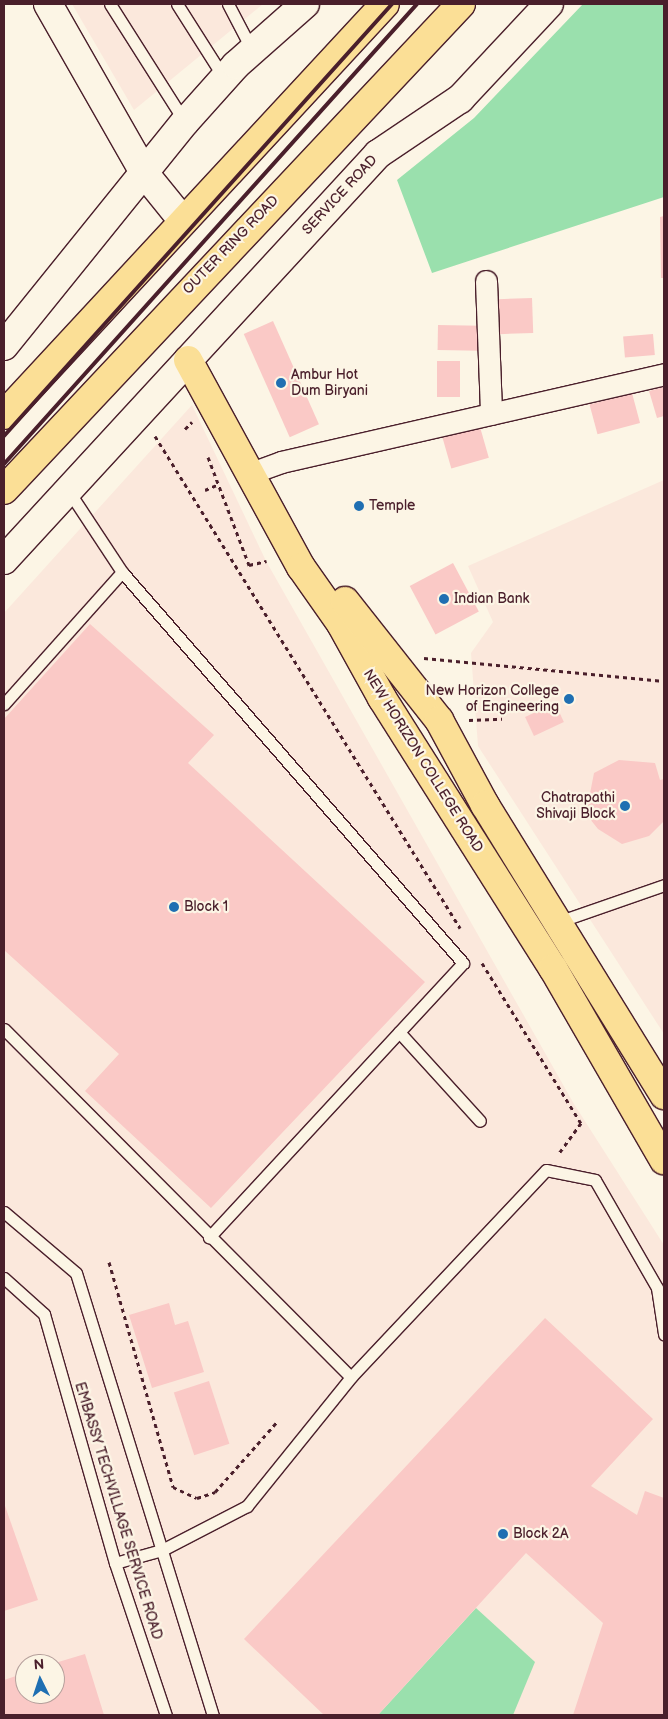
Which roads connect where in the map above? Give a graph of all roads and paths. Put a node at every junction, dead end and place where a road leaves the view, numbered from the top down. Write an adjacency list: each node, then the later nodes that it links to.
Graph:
1 (48, 4): 12 (street)
2 (110, 4): 11 (lane)
3 (177, 4): 10 (lane)
4 (228, 4): 9 (lane)
5 (305, 4): 9 (street)
6 (385, 4): 13 (main road)
7 (461, 4): 22 (main road, OUTER RING ROAD)
8 (549, 4): 16 (street, SERVICE ROAD)
9 (252, 50): 10 (street)
10 (225, 79): 11 (street)
11 (185, 122): 12 (street)
12 (145, 174): 13 (street); 15 (street)
13 (183, 221): 19 (main road)
14 (486, 281): 18 (street)
15 (4, 346)
16 (194, 352): 21 (main road, NEW HORIZON COLLEGE ROAD); 23 (street, SERVICE ROAD)
17 (664, 374): 18 (street)
18 (492, 414): 21 (street)
19 (4, 415)
20 (150, 428): 33 (path)
21 (260, 470): 32 (main road, NEW HORIZON COLLEGE ROAD); 39 (main road, NEW HORIZON COLLEGE ROAD)
22 (4, 490)
23 (68, 490): 25 (street, SERVICE ROAD); 27 (lane)
24 (205, 490): 26 (path)
25 (4, 560)
26 (272, 560)
27 (122, 572): 30 (lane); 36 (lane)
28 (415, 657): 29 (path)
29 (664, 681)
30 (4, 704)
31 (664, 885): 32 (lane)
32 (558, 922): 37 (main road, NEW HORIZON COLLEGE ROAD)
33 (465, 936)
34 (476, 954): 40 (path)
35 (4, 1029): 42 (lane)
36 (399, 1032): 38 (lane); 42 (lane)
37 (664, 1095)
38 (480, 1121)
39 (664, 1160)
40 (546, 1170): 45 (lane); 47 (lane)
41 (4, 1212): 49 (lane)
42 (209, 1237): 47 (lane)
43 (109, 1262): 48 (path)
44 (4, 1278): 50 (lane, EMBASSY TECHVILLAGE SERVICE ROAD)
45 (661, 1292): 46 (lane)
46 (664, 1334)
47 (351, 1377): 49 (lane)
48 (277, 1422)
49 (162, 1550): 50 (lane); 52 (lane)
50 (116, 1562): 51 (lane, EMBASSY TECHVILLAGE SERVICE ROAD)
51 (166, 1715)
52 (213, 1715)

